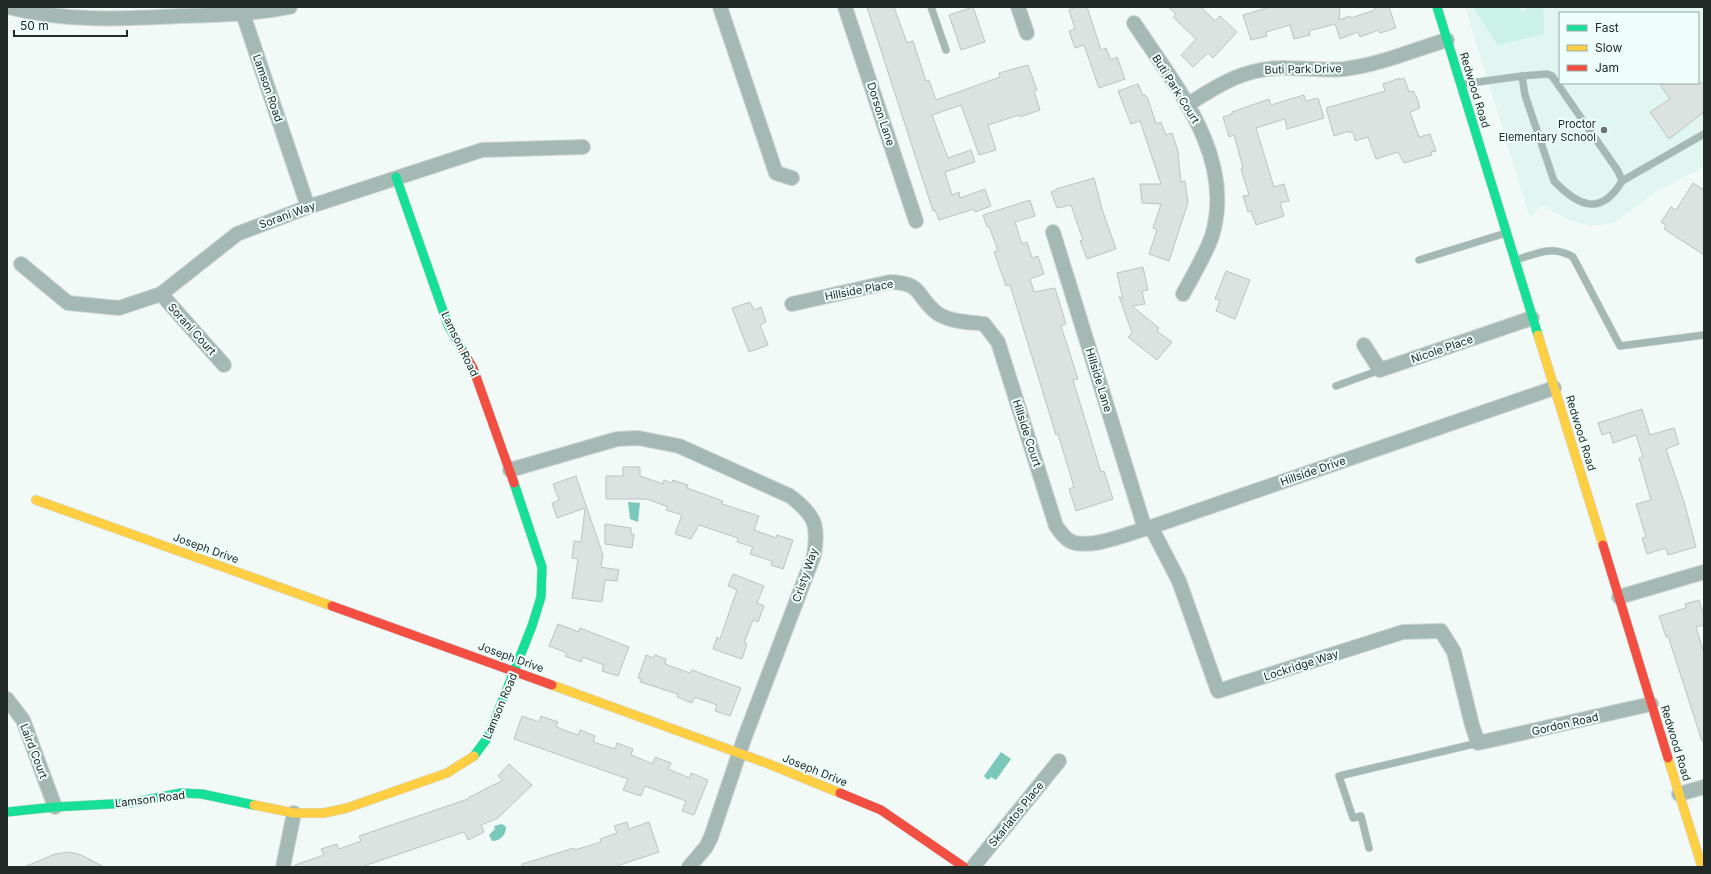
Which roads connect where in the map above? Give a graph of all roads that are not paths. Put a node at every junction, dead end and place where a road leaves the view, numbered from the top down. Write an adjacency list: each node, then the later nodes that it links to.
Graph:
1 (8, 7): 8 (street)
2 (720, 7): 20 (street)
3 (845, 7): 23 (street, Dorson Lane)
4 (931, 7): 13 (lane)
5 (1018, 7): 11 (street)
6 (1437, 7): 12 (street, Redwood Road)
7 (284, 8): 9 (street)
8 (149, 12): 9 (street)
9 (243, 14): 22 (street, Lamson Road)
10 (1134, 24): 16 (street, Buti Park Court)
11 (1027, 33)
12 (1447, 40): 15 (street, Redwood Road); 16 (street, Buti Park Drive)
13 (946, 50)
14 (1522, 76): 15 (lane); 21 (lane); 21 (lane)
15 (1460, 84): 25 (street, Redwood Road)
16 (1188, 105): 30 (street, Buti Park Court)
17 (1704, 134): 21 (lane)
18 (583, 147): 19 (street, Sorani Way)
19 (396, 177): 22 (street, Sorani Way); 40 (street, Lamson Road)
20 (792, 178)
21 (1622, 181)
22 (308, 207): 29 (street, Sorani Way)
23 (916, 221)
24 (1053, 232): 42 (street, Hillside Lane)
25 (1506, 233): 26 (lane); 27 (street, Redwood Road)
26 (1419, 260)
27 (1515, 260): 32 (street, Redwood Road); 34 (lane)
28 (21, 264): 29 (street, Sorani Way)
29 (160, 294): 36 (street, Sorani Court)
30 (1183, 294)
31 (792, 304): 33 (street, Hillside Place)
32 (1532, 318): 37 (street, Nicole Place); 39 (street, Redwood Road)
33 (984, 324): 43 (street, Hillside Court)
34 (1704, 335)
35 (1364, 345): 37 (street)
36 (224, 365)
37 (1380, 370): 38 (lane)
38 (1336, 386)
39 (1554, 388): 42 (street, Hillside Drive); 45 (street, Redwood Road)
40 (510, 470): 46 (street, Lamson Road); 50 (street, Cristy Way)
41 (36, 500): 46 (street, Joseph Drive)
42 (1148, 528): 43 (street, Hillside Drive); 49 (street, Lockridge Way)
43 (1070, 541)
44 (1704, 572): 45 (street)
45 (1618, 597): 48 (street, Redwood Road)
46 (515, 671): 50 (street, Joseph Drive); 56 (street, Lamson Road)
47 (7, 699): 54 (street, Laird Court)
48 (1652, 704): 49 (street, Gordon Road); 53 (street, Redwood Road)
49 (1478, 743): 57 (lane)
50 (739, 753): 59 (street, Cristy Way); 60 (street, Joseph Drive)
51 (1059, 761): 61 (street, Skarlatos Place)
52 (1704, 787): 53 (street)
53 (1679, 794): 62 (street, Redwood Road)
54 (55, 807): 55 (street, Lamson Road); 56 (street, Lamson Road)
55 (7, 812)
56 (294, 813): 58 (street)
57 (1369, 848)
58 (283, 867)
59 (690, 867)
60 (964, 867)
61 (973, 867)
62 (1702, 867)

